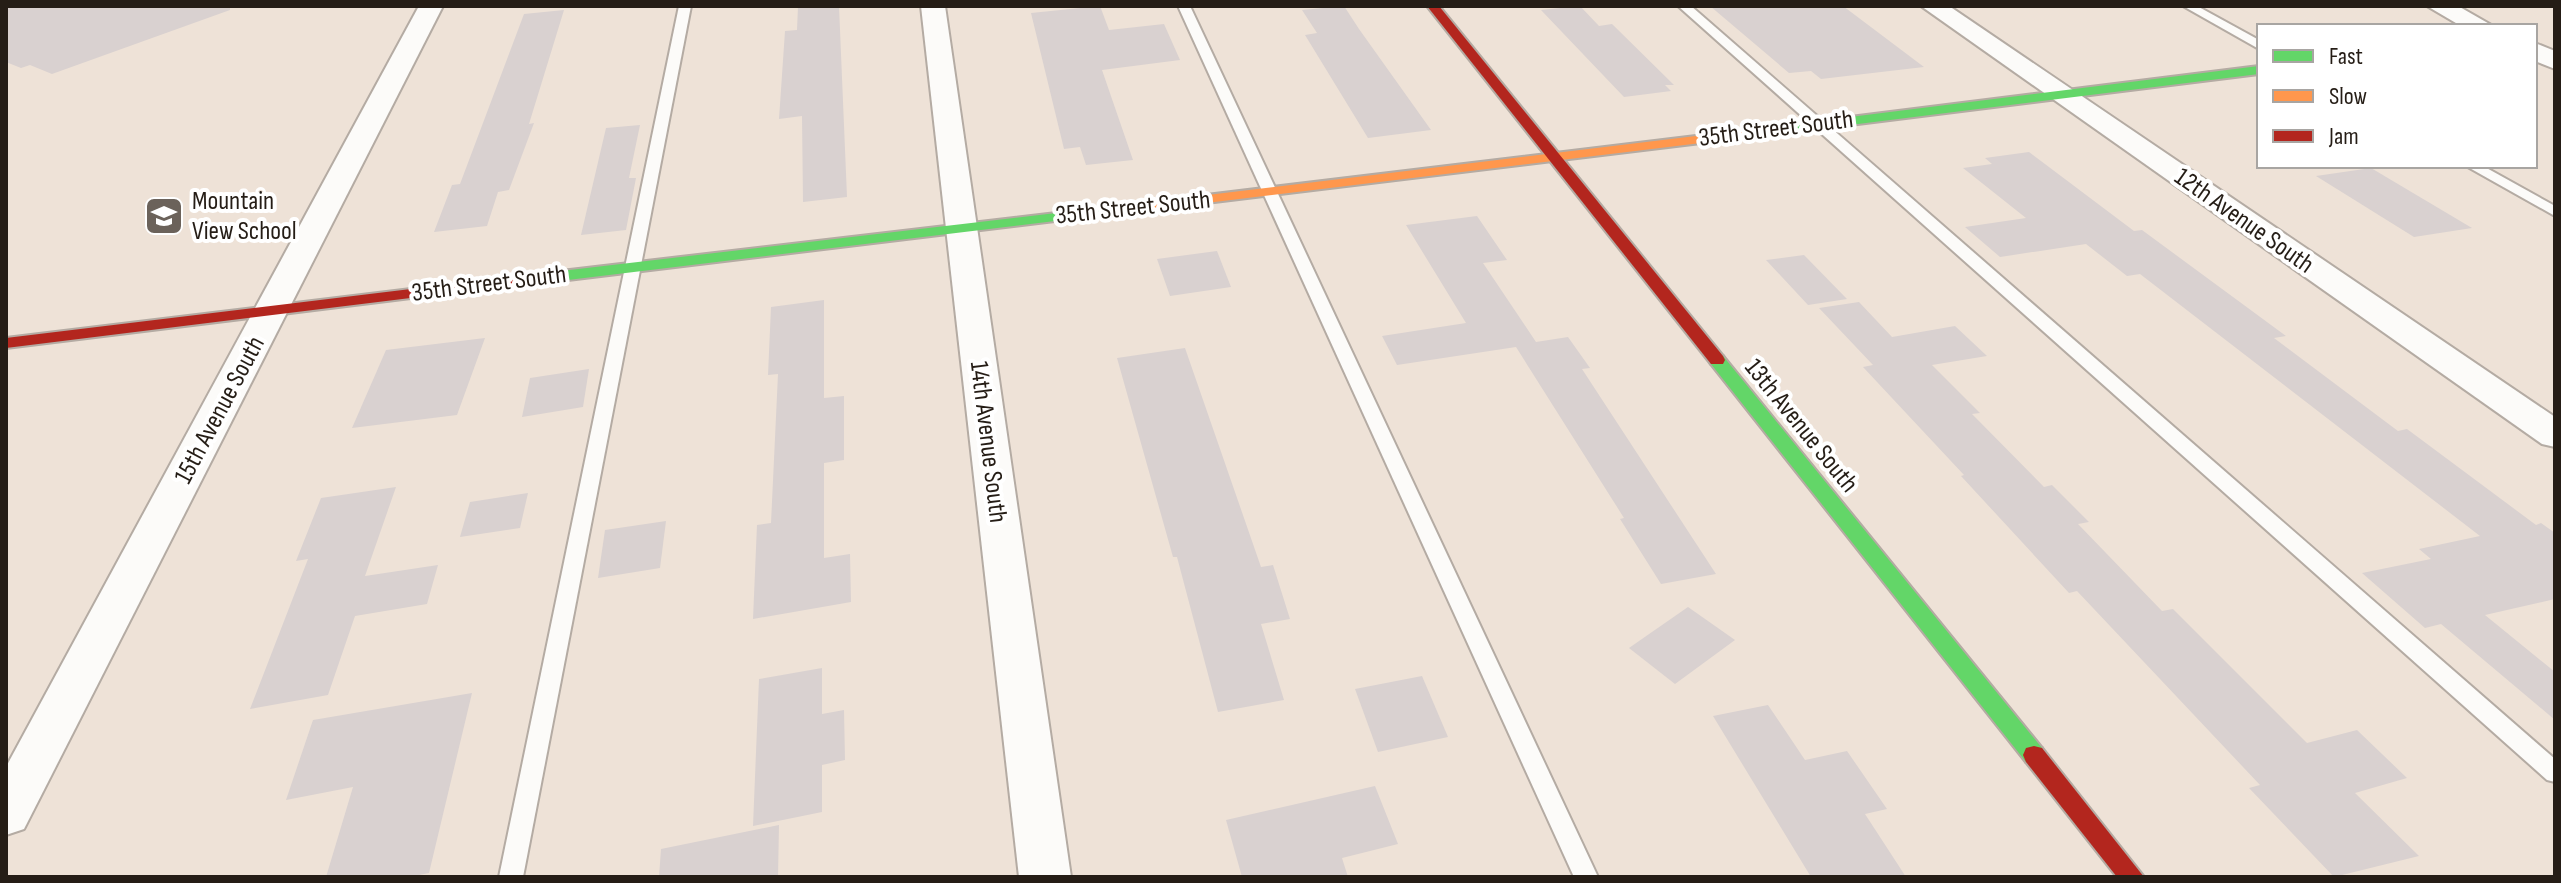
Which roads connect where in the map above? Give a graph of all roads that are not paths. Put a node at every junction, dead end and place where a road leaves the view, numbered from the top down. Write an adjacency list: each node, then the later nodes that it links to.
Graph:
1 (431, 6): 23 (street, 15th Avenue South)
2 (685, 6): 22 (lane)
3 (933, 6): 21 (street, 14th Avenue South)
4 (1184, 6): 19 (lane)
5 (1433, 6): 17 (street, 13th Avenue South)
6 (1684, 6): 16 (lane)
7 (1933, 6): 15 (street, 12th Avenue South)
8 (2189, 6): 11 (lane)
9 (2439, 6): 10 (street)
10 (2477, 24)
11 (2257, 44)
12 (2537, 52): 13 (street)
13 (2555, 61)
14 (2257, 70): 15 (street, 35th Street South)
15 (2059, 93): 16 (street, 35th Street South); 25 (street, 12th Avenue South)
16 (1817, 124): 17 (street, 35th Street South); 26 (lane)
17 (1551, 156): 19 (street, 35th Street South); 31 (street, 13th Avenue South)
18 (2477, 168): 20 (lane)
19 (1271, 193): 21 (street, 35th Street South); 30 (lane)
20 (2555, 212)
21 (960, 227): 22 (street, 35th Street South); 29 (street, 14th Avenue South)
22 (633, 267): 23 (street, 35th Street South); 28 (lane)
23 (273, 310): 24 (street, 35th Street South); 27 (street, 15th Avenue South)
24 (6, 343)
25 (2555, 435)
26 (2555, 773)
27 (6, 814)
28 (511, 877)
29 (1045, 877)
30 (1586, 877)
31 (2132, 877)

